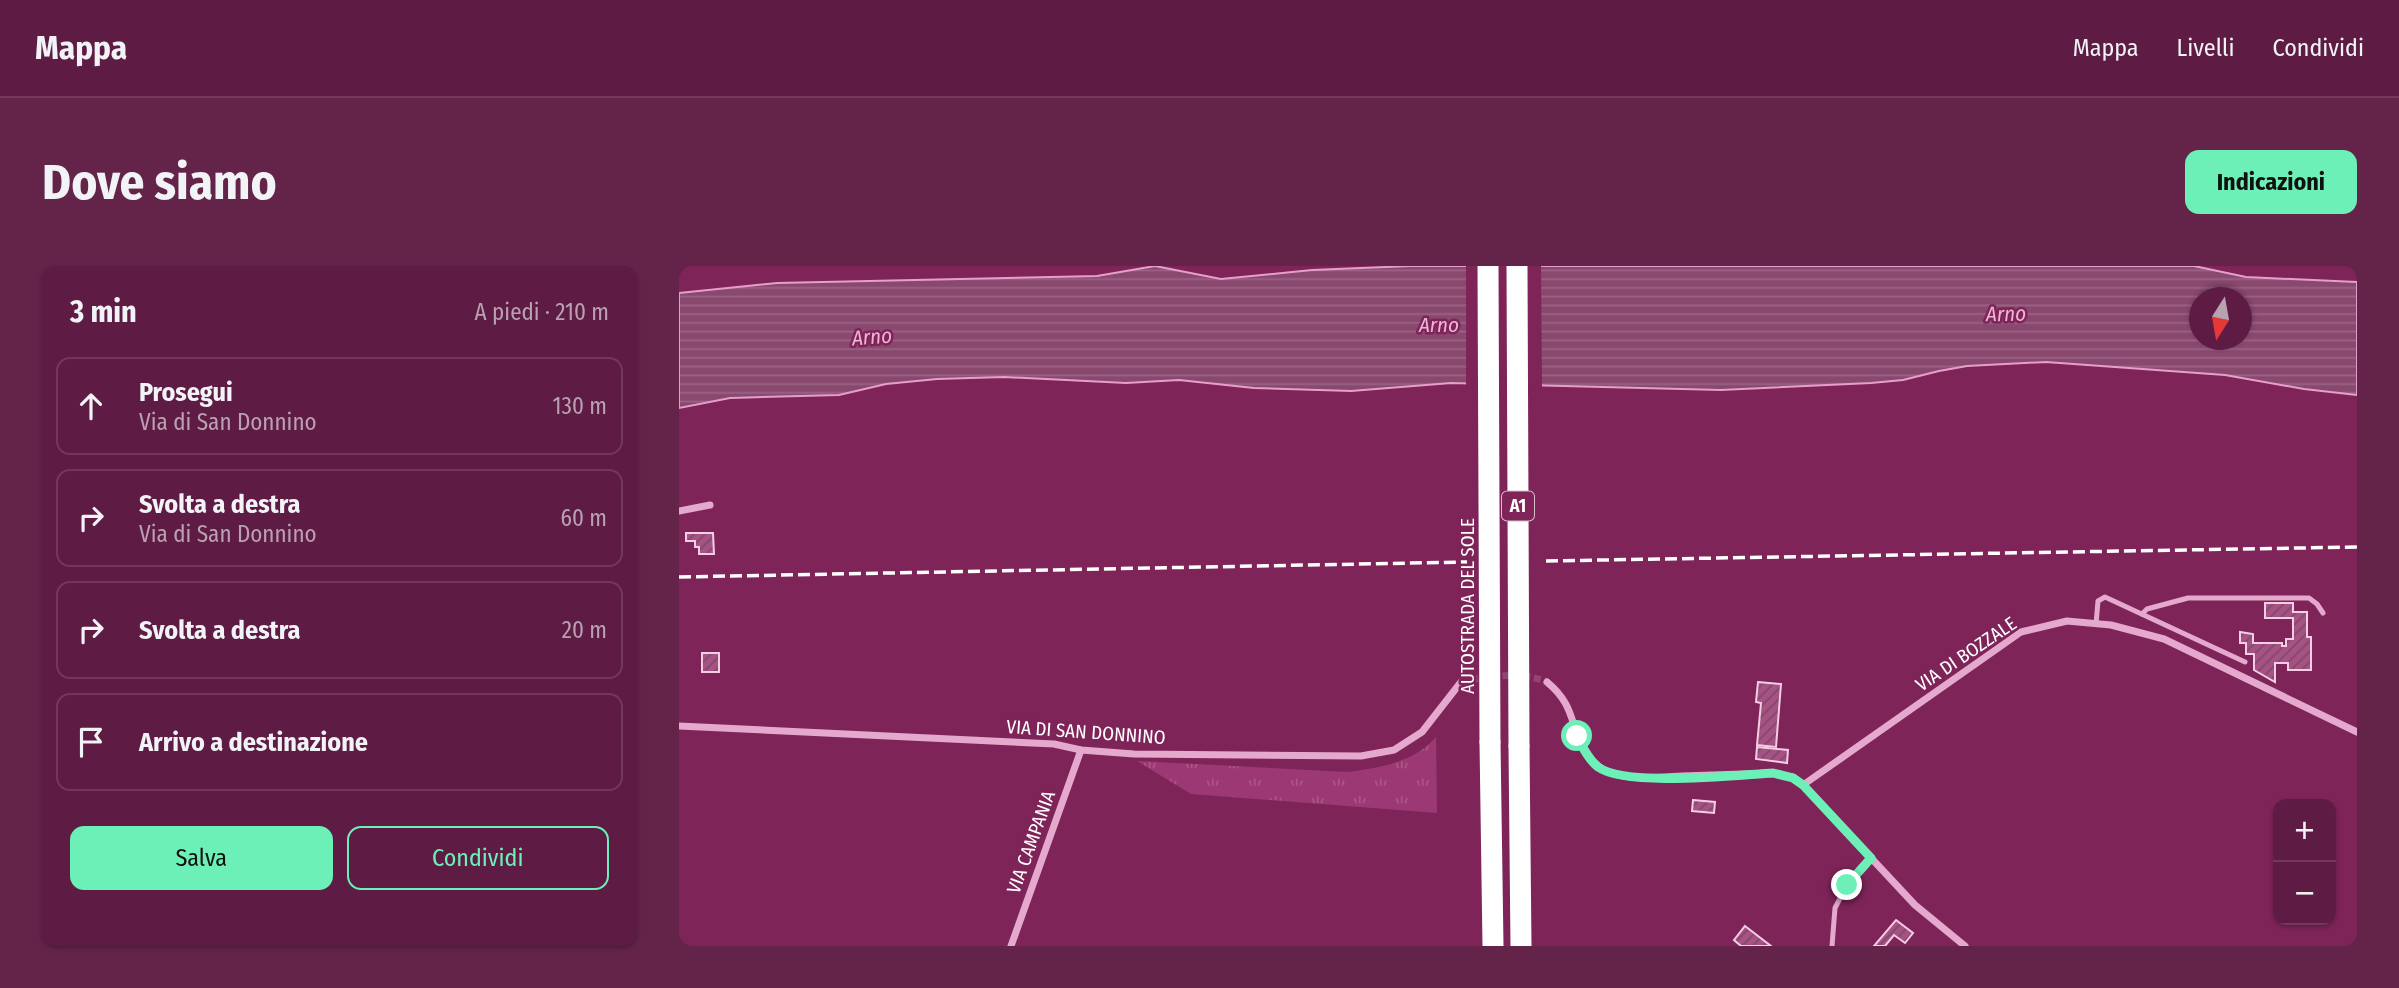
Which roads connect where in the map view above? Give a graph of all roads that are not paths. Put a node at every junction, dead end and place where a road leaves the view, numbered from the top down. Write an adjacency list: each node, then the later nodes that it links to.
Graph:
1 (1487, 266): 17 (highway, AUTOSTRADA DEL SOLE / A1, bridge)
2 (1517, 266): 18 (highway, A1, bridge)
3 (710, 505): 4 (street)
4 (679, 511)
5 (2323, 613): 6 (lane)
6 (2142, 614): 7 (lane); 8 (lane)
7 (2096, 624): 12 (street, VIA DI BOZZALE); 14 (street, VIA DI BOZZALE)
8 (2245, 662)
9 (1461, 682): 13 (street, VIA DI SAN DONNINO)
10 (1546, 682): 14 (street)
11 (679, 726): 13 (street, VIA DI SAN DONNINO)
12 (2357, 732)
13 (1081, 750): 16 (street, VIA CAMPANIA)
14 (1803, 785): 15 (street)
15 (1871, 858): 19 (lane); 20 (street)
16 (1011, 946)
17 (1493, 946)
18 (1521, 946)
19 (1832, 946)
20 (1965, 946)

